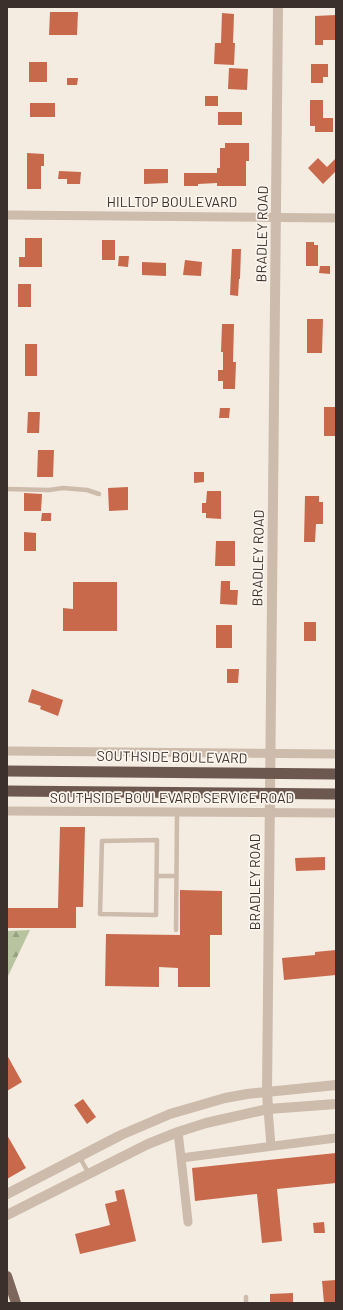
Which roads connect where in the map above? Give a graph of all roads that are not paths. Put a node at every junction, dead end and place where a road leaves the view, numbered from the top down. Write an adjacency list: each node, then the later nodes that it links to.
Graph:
1 (278, 7): 3 (street, BRADLEY ROAD)
2 (7, 215): 3 (street, HILLTOP BOULEVARD)
3 (276, 217): 4 (street, HILLTOP BOULEVARD); 8 (street, BRADLEY ROAD)
4 (336, 218)
5 (7, 489): 6 (lane)
6 (99, 494)
7 (7, 751): 8 (street)
8 (270, 754): 9 (street); 11 (street, BRADLEY ROAD)
9 (336, 754)
10 (7, 770): 11 (highway, SOUTHSIDE BOULEVARD)
11 (270, 774): 12 (highway, SOUTHSIDE BOULEVARD); 14 (street, BRADLEY ROAD)
12 (336, 774)
13 (7, 791): 14 (highway)
14 (270, 793): 15 (highway); 18 (street, BRADLEY ROAD)
15 (336, 794)
16 (7, 811): 17 (street, SOUTHSIDE BOULEVARD SERVICE ROAD)
17 (177, 812): 18 (street, SOUTHSIDE BOULEVARD SERVICE ROAD); 21 (lane)
18 (270, 812): 19 (street, SOUTHSIDE BOULEVARD SERVICE ROAD); 24 (street, BRADLEY ROAD)
19 (336, 813)
20 (157, 876): 20 (lane); 21 (lane)
21 (176, 876): 22 (lane)
22 (176, 930)
23 (336, 1085): 24 (street)
24 (267, 1091): 26 (street, BRADLEY ROAD); 30 (street)
25 (336, 1104): 26 (street)
26 (268, 1109): 27 (street); 29 (street)
27 (178, 1132): 31 (street); 32 (street)
28 (336, 1138): 29 (street)
29 (271, 1146): 31 (street)
30 (79, 1156): 32 (lane); 33 (street)
31 (181, 1158): 35 (street)
32 (89, 1174): 34 (street)
33 (7, 1194)
34 (7, 1215)
35 (188, 1222)
36 (7, 1276): 38 (main road)
37 (246, 1297): 39 (lane)
38 (16, 1303)
39 (246, 1303)

